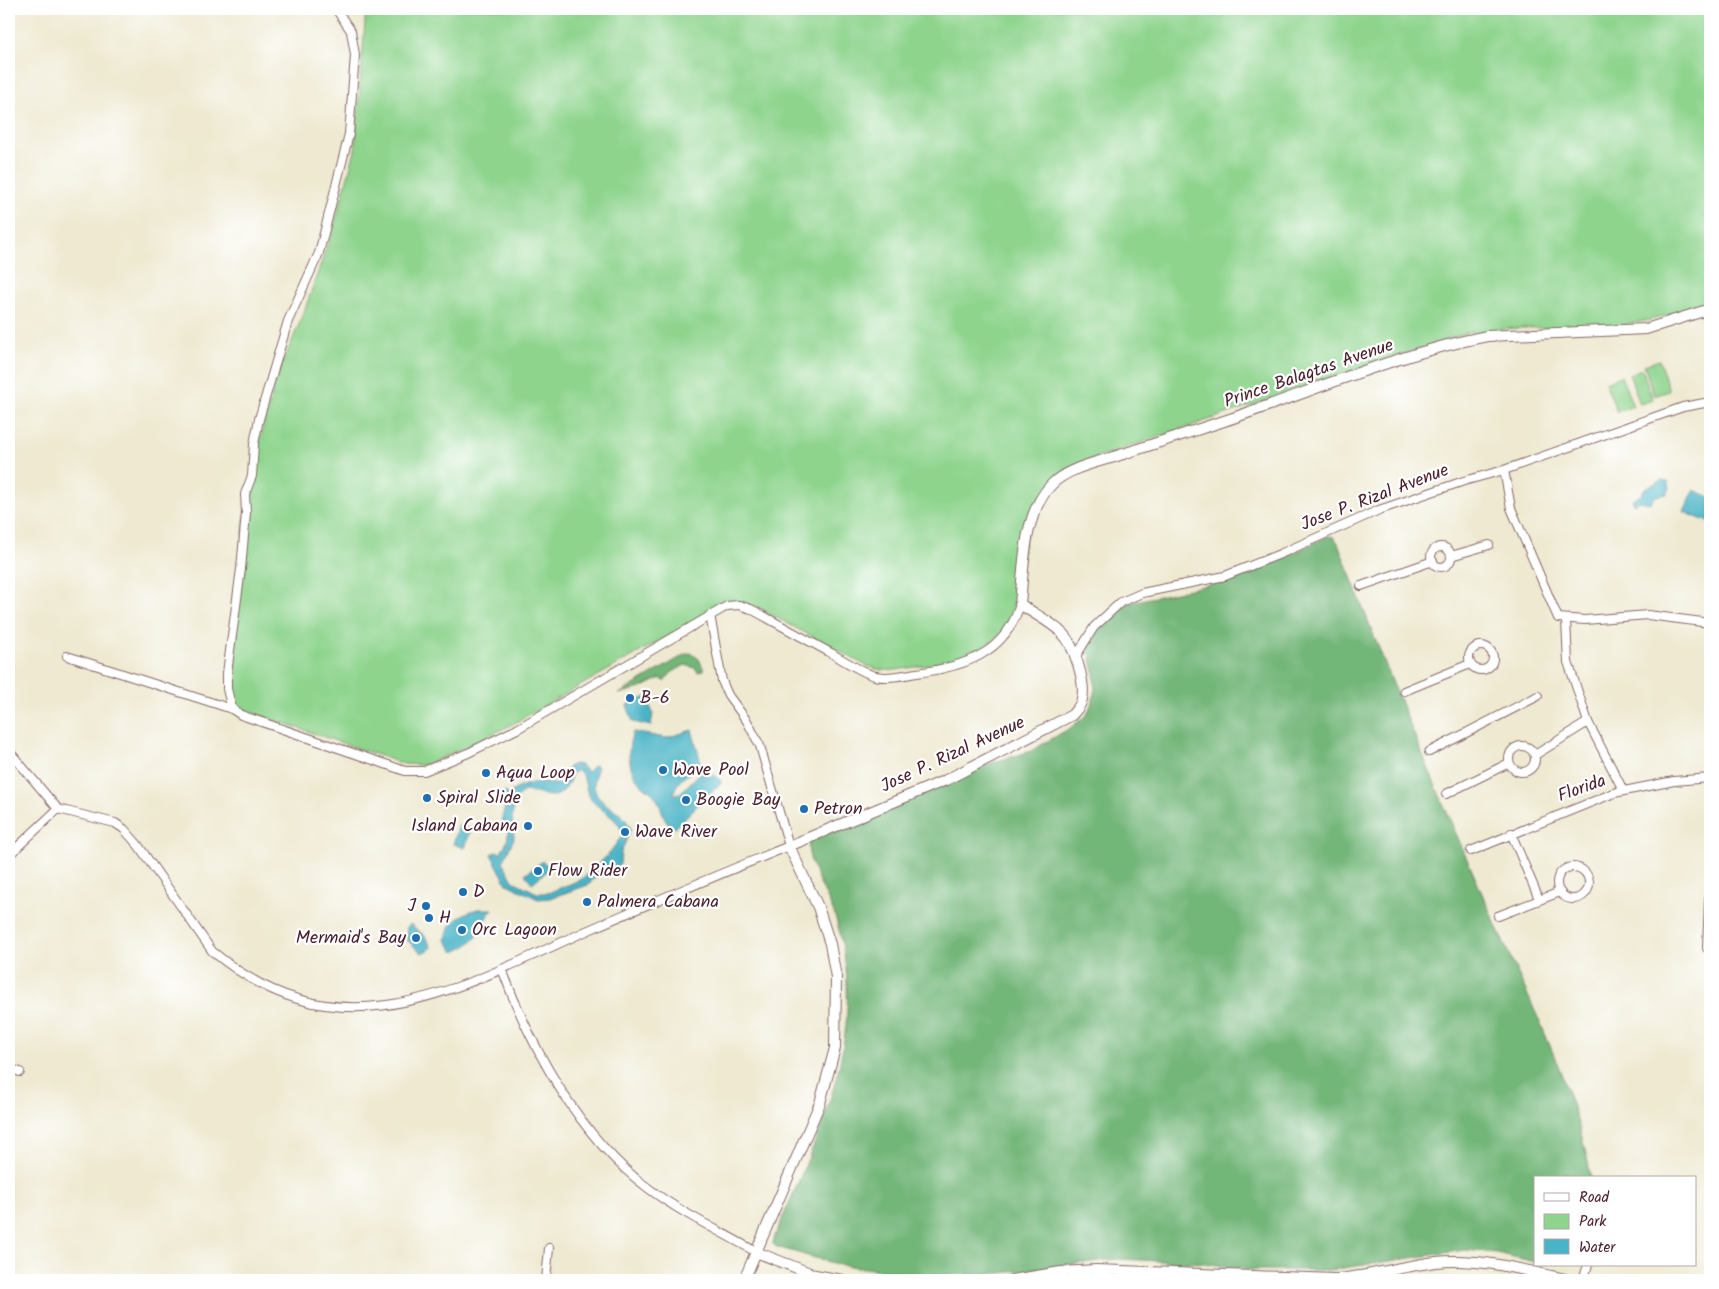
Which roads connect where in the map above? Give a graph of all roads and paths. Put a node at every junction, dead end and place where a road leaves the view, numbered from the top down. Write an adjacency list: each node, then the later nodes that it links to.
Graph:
1 (336, 9): 18 (street)
2 (1710, 309): 9 (main road, Prince Balagtas Avenue)
3 (1710, 402): 4 (street, Jose P. Rizal Avenue)
4 (1504, 470): 11 (street); 14 (street, Jose P. Rizal Avenue)
5 (1489, 545): 6 (street)
6 (1451, 556): 7 (street); 7 (street)
7 (1432, 561): 8 (street)
8 (1361, 586)
9 (1020, 604): 10 (street); 14 (main road, Jose P. Rizal Avenue)
10 (710, 615): 18 (street); 29 (street)
11 (1566, 620): 12 (street); 19 (street)
12 (1710, 623)
13 (67, 656): 18 (street)
14 (1075, 658): 29 (main road, Jose P. Rizal Avenue)
15 (1470, 664): 16 (street)
16 (1404, 691)
17 (1538, 696): 21 (street)
18 (232, 709)
19 (1588, 722): 22 (street); 25 (street)
20 (9, 751): 27 (street)
21 (1429, 752)
22 (1535, 755): 23 (street); 23 (street)
23 (1509, 763): 26 (street)
24 (1710, 778): 25 (street, Florida)
25 (1623, 790): 28 (street, Florida)
26 (1446, 794)
27 (58, 809): 31 (street); 37 (street)
28 (1511, 833): 30 (street, Florida); 34 (street)
29 (789, 846): 37 (street); 41 (main road)
30 (1471, 851)
31 (9, 856)
32 (1710, 876): 36 (street)
33 (1560, 892): 33 (street); 34 (street)
34 (1539, 899): 35 (street)
35 (1498, 916)
36 (1707, 948)
37 (502, 968): 41 (street)
38 (9, 1068): 39 (street)
39 (20, 1072)
40 (549, 1248): 43 (street)
41 (756, 1252): 44 (main road); 45 (main road)
42 (1588, 1266): 48 (street)
43 (546, 1280)
44 (744, 1280)
45 (842, 1280)
46 (1012, 1280): 47 (main road)
47 (1569, 1280)
48 (1583, 1280)

